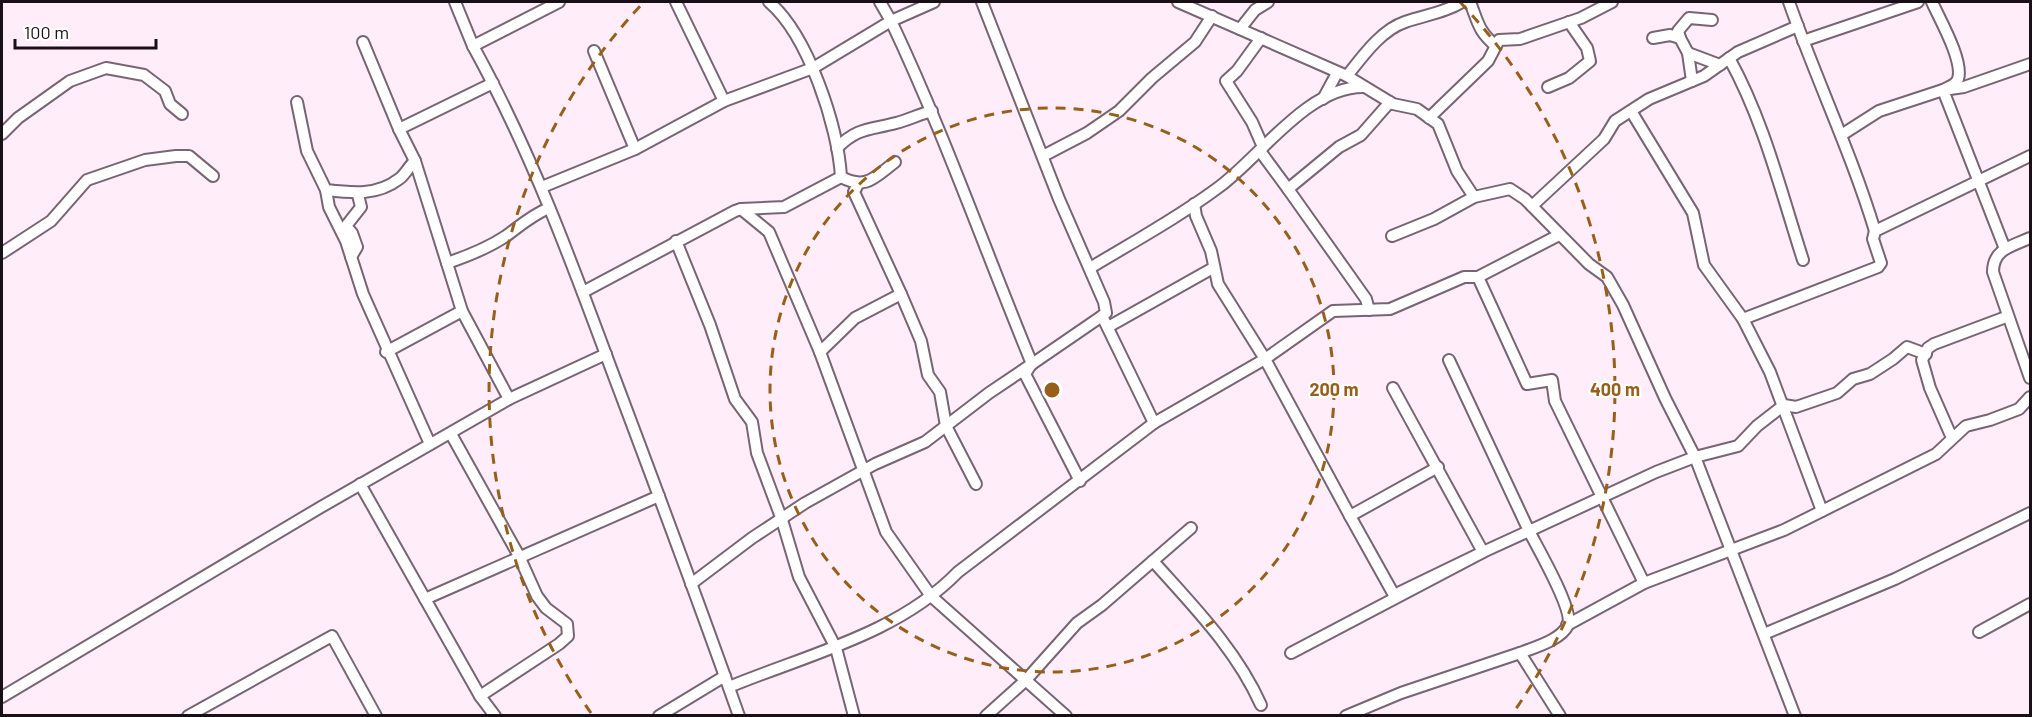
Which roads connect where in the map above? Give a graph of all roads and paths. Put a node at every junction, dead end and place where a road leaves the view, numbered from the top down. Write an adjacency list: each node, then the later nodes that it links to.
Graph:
1 (455, 2): 29 (street)
2 (535, 2): 17 (street)
3 (559, 2): 17 (street)
4 (676, 2): 43 (street)
5 (769, 2): 35 (street)
6 (880, 2): 20 (street)
7 (934, 2): 20 (street)
8 (982, 2): 56 (street)
9 (1178, 2): 18 (street)
10 (1268, 2): 23 (street)
11 (1462, 2): 36 (street)
12 (1470, 2): 30 (street)
13 (1612, 2): 21 (street)
14 (1789, 2): 22 (street)
15 (1918, 2): 27 (street)
16 (1932, 2): 41 (street)
17 (533, 14): 29 (street)
18 (1212, 16): 23 (street); 56 (street)
19 (1712, 20): 26 (street)
20 (891, 21): 35 (street); 46 (street)
21 (1569, 22): 30 (street); 40 (street)
22 (1798, 26): 27 (street); 33 (street)
23 (1240, 29): 24 (street)
24 (1261, 38): 36 (street); 55 (street)
25 (1653, 38): 26 (street)
26 (1680, 38): 32 (street)
27 (1803, 40): 52 (street)
28 (363, 42): 50 (street)
29 (473, 46): 38 (street)
30 (1496, 46): 49 (street)
31 (594, 51): 53 (street)
32 (1689, 53): 33 (street); 37 (street)
33 (1724, 62): 37 (street); 81 (street)
34 (2031, 64): 41 (street)
35 (813, 68): 43 (street); 54 (street)
36 (1342, 75): 39 (street); 42 (street)
37 (1692, 81): 47 (street)
38 (493, 83): 50 (street); 64 (street)
39 (1365, 87): 42 (street); 45 (street)
40 (1548, 87)
41 (1943, 90): 52 (street); 62 (street)
42 (1323, 99): 55 (street)
43 (724, 101): 53 (street)
44 (297, 102): 66 (street)
45 (1390, 102): 49 (street); 65 (street)
46 (932, 111): 54 (street); 100 (street)
47 (1631, 111): 70 (street); 92 (street)
48 (182, 114): 51 (street)
49 (1429, 118): 68 (street)
50 (399, 129): 58 (street)
51 (2, 134)
52 (1843, 134): 73 (street)
53 (635, 148): 64 (street)
54 (837, 148): 61 (street)
55 (1262, 149): 65 (street); 69 (street)
56 (1043, 156): 83 (street)
57 (2031, 156): 62 (street)
58 (415, 161): 67 (street); 82 (street)
59 (895, 162): 63 (street)
60 (213, 176): 79 (street)
61 (841, 177): 63 (street); 72 (street)
62 (1978, 183): 73 (street); 78 (street)
63 (858, 184): 87 (street)
64 (542, 186): 71 (street)
65 (1288, 189): 88 (street)
66 (326, 190): 67 (street); 80 (street)
67 (358, 195): 80 (street)
68 (1474, 196): 70 (street); 75 (street)
69 (1194, 204): 83 (street); 84 (street)
70 (1532, 206): 74 (street)
71 (549, 208): 82 (street); 86 (street)
72 (741, 209): 77 (street); 95 (street)
73 (1875, 231): 92 (street)
74 (1559, 235): 85 (street); 112 (street)
75 (1392, 236)
76 (2031, 238): 78 (street)
77 (676, 241): 86 (street); 123 (street)
78 (2005, 249): 91 (street)
79 (2, 253)
80 (351, 258): 94 (street)
81 (1803, 260)
82 (447, 263): 89 (street)
83 (1090, 268): 90 (street)
84 (1213, 268): 93 (street); 98 (street)
85 (1478, 278): 88 (street); 119 (street)
86 (583, 292): 96 (street)
87 (901, 294): 95 (street); 108 (street)
88 (1369, 310): 98 (street)
89 (462, 311): 94 (street); 104 (street)
90 (1102, 316): 93 (street); 100 (street)
91 (2007, 317): 97 (street); 101 (street)
92 (1743, 319): 105 (street)
93 (1108, 327): 107 (street)
94 (386, 352): 111 (street)
95 (820, 352): 114 (street)
96 (606, 354): 104 (street); 118 (street)
97 (1926, 354): 105 (street); 110 (street)
98 (1265, 359): 107 (street); 122 (street)
99 (1449, 360): 125 (street)
100 (1032, 364): 108 (street); 115 (street)
101 (2031, 378)
102 (1393, 388): 113 (street)
103 (2031, 397): 106 (street)
104 (509, 399): 109 (street)
105 (1784, 405): 112 (street); 120 (street)
106 (2025, 410): 110 (street)
107 (1154, 423): 115 (street)
108 (946, 426): 114 (street); 117 (street)
109 (451, 434): 111 (street); 128 (street)
110 (1952, 438): 120 (street)
111 (430, 444): 116 (street)
112 (1695, 457): 119 (street); 126 (street)
113 (1438, 467): 122 (street); 127 (street)
114 (864, 471): 123 (street); 132 (street)
115 (1080, 481): 132 (street)
116 (360, 484): 133 (street); 144 (street)
117 (976, 484)
118 (659, 496): 128 (street); 131 (street)
119 (1600, 497): 125 (street); 130 (street)
120 (1822, 511): 126 (street)
121 (2031, 513): 137 (street)
122 (1350, 516): 127 (street)
123 (783, 519): 131 (street); 138 (street)
124 (1191, 528): 129 (street)
125 (1529, 531): 127 (street); 135 (street)
126 (1732, 548): 130 (street); 137 (street)
127 (1483, 552): 139 (street)
128 (519, 556): 133 (street); 143 (street)
129 (1153, 561): 141 (street); 145 (street)
130 (1644, 583): 135 (street)
131 (692, 584): 142 (street)
132 (932, 596): 138 (street); 141 (street)
133 (425, 599): 143 (street)
134 (2031, 603): 136 (street)
135 (1567, 625): 140 (street)
136 (1979, 632)
137 (1764, 634): 156 (street)
138 (836, 648): 142 (street); 151 (street)
139 (1291, 653)
140 (1520, 653): 154 (street); 155 (street)
141 (1026, 680): 152 (street); 153 (street)
142 (727, 682): 149 (street); 150 (street)
143 (480, 696): 148 (street)
144 (2, 697)
145 (1261, 705)
146 (188, 716): 147 (street)
147 (376, 716)
148 (495, 716)
149 (659, 716)
150 (739, 716)
151 (854, 716)
152 (986, 716)
153 (1066, 716)
154 (1346, 716)
155 (1560, 716)
156 (1795, 716)

